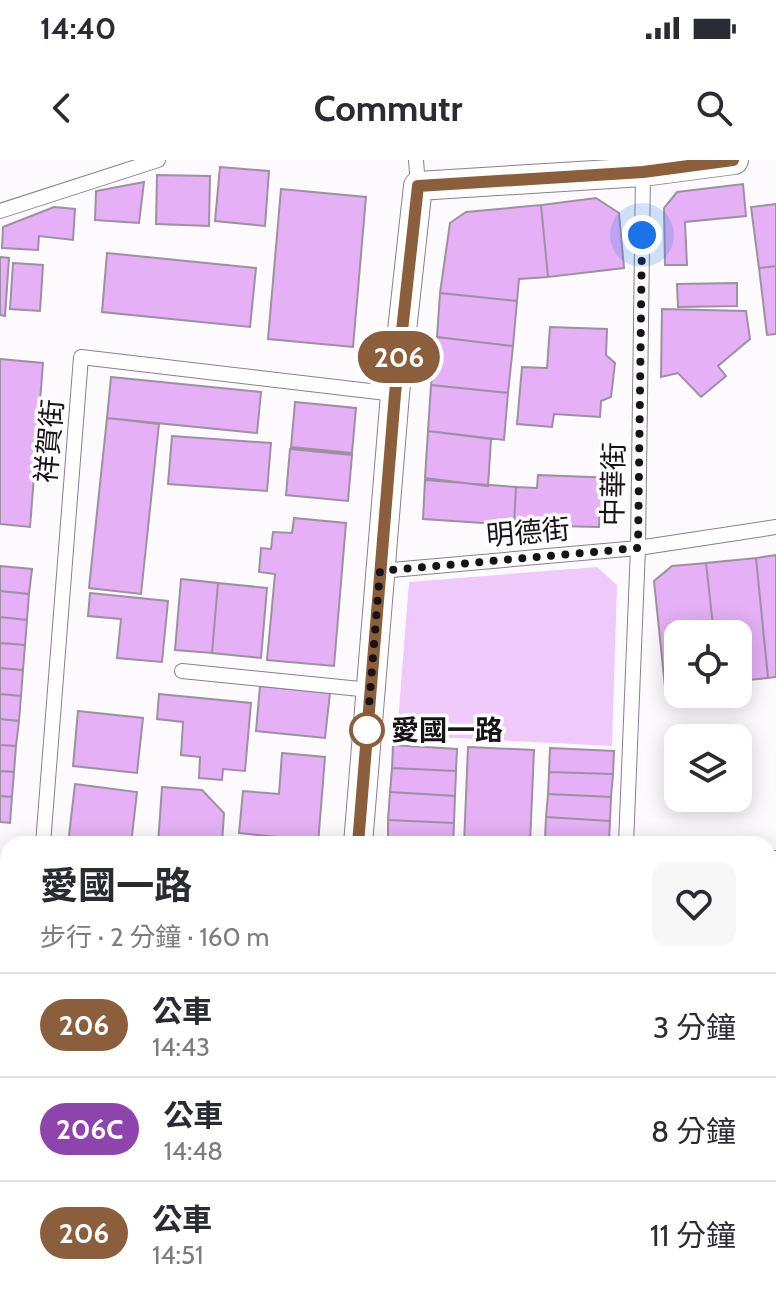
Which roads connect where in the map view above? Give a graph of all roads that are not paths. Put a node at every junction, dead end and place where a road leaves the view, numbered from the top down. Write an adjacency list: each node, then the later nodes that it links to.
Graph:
1 (158, 160): 5 (lane)
2 (734, 160): 3 (street)
3 (643, 172): 4 (street); 8 (lane, 中華街)
4 (417, 173): 6 (street)
5 (0, 211)
6 (395, 394): 9 (street); 12 (lane, 祥賀街)
7 (776, 527): 8 (lane, 明德街)
8 (638, 548): 9 (lane, 明德街); 14 (lane, 中華街)
9 (380, 571): 11 (street)
10 (182, 671): 11 (lane)
11 (370, 690): 13 (street)
12 (44, 836)
13 (359, 836)
14 (626, 836)

